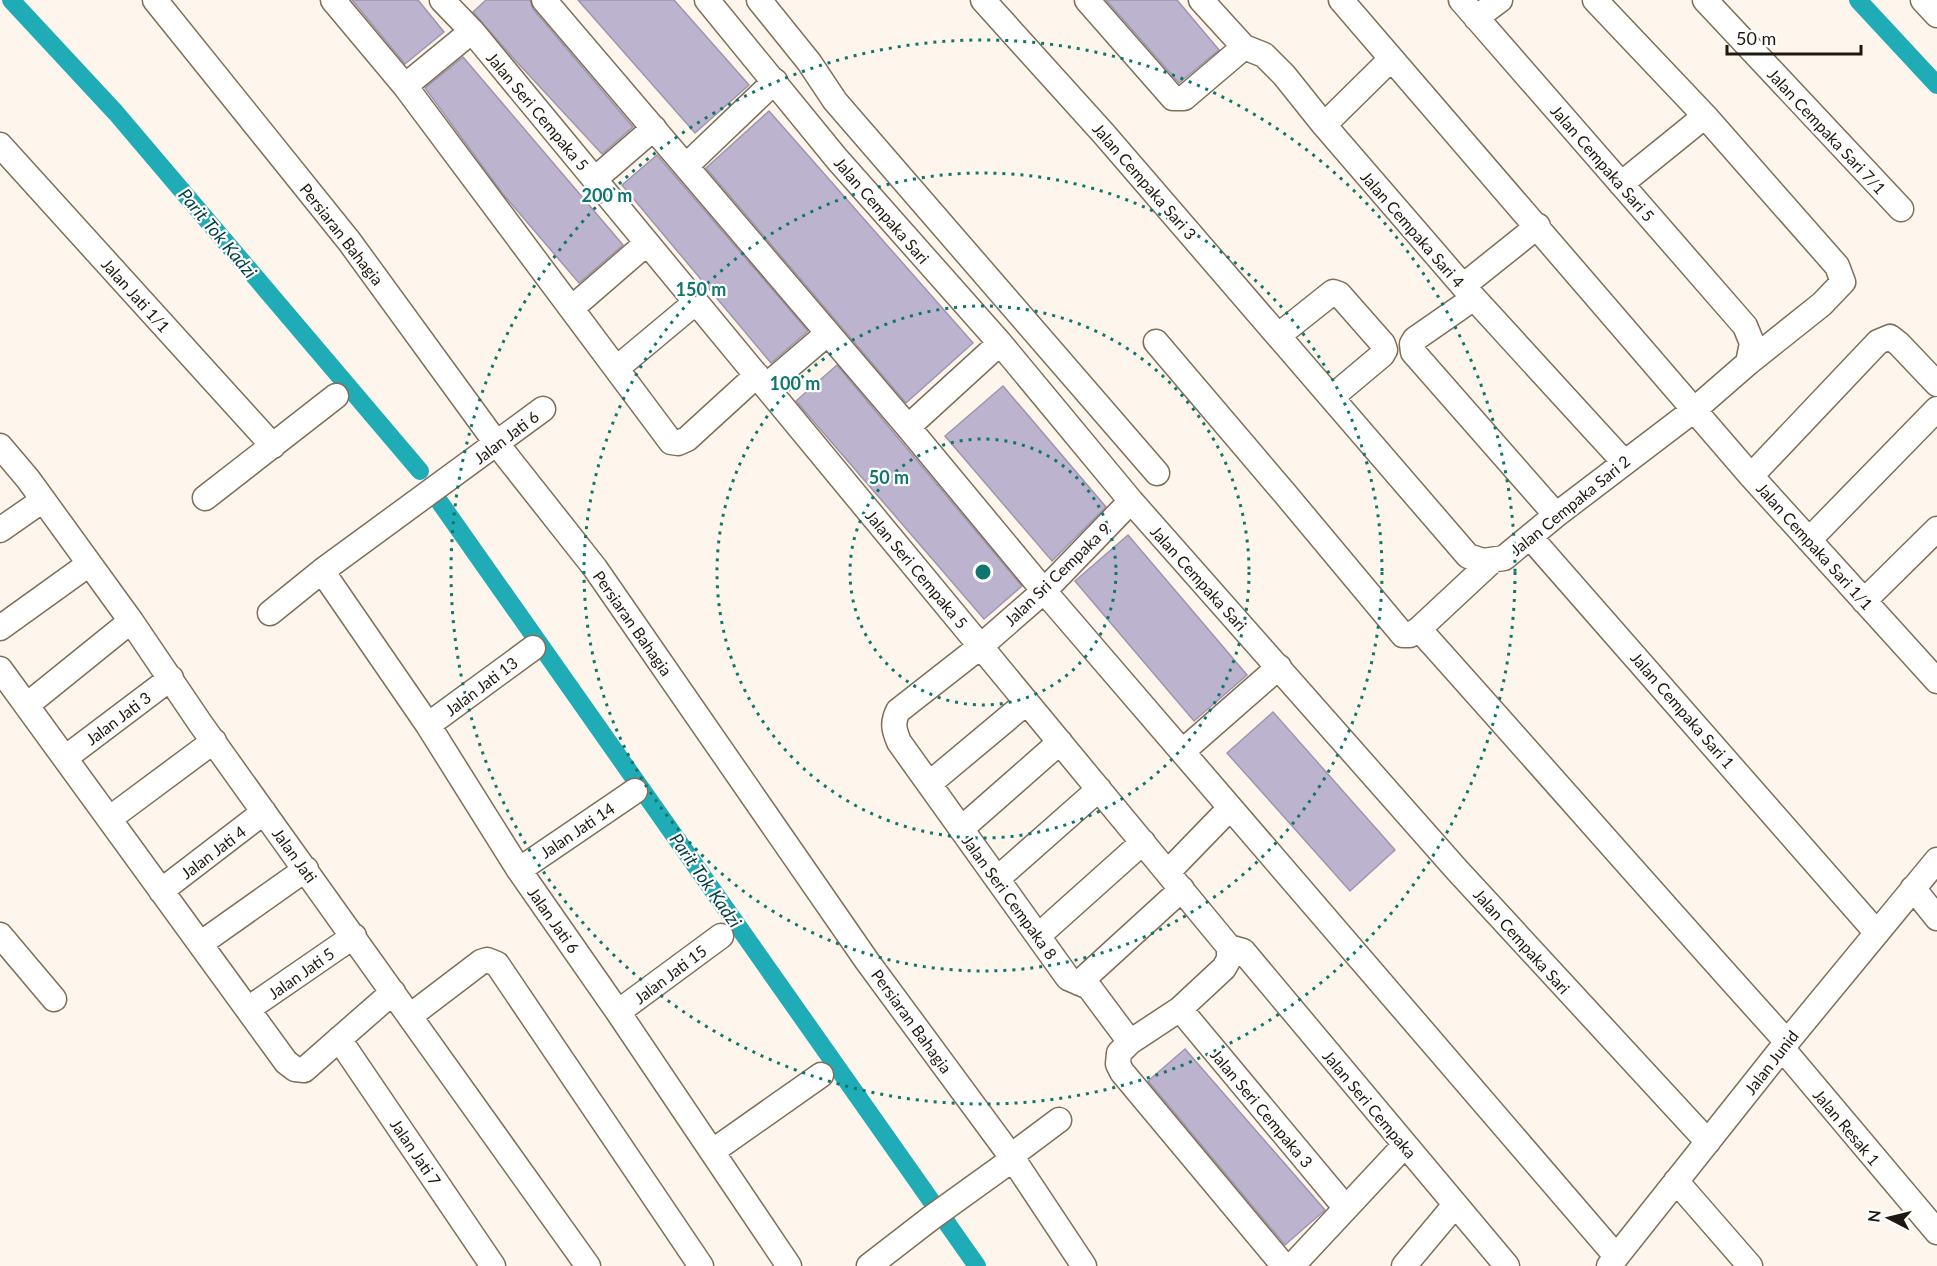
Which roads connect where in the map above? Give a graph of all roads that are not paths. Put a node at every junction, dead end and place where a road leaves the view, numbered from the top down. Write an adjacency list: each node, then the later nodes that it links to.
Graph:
1 (155, 0): 50 (street, Persiaran Bahagia)
2 (333, 0): 21 (street)
3 (442, 0): 17 (street, Jalan Seri Cempaka 5)
4 (544, 0): 24 (street)
5 (706, 0): 20 (street, Jalan Cempaka Sari)
6 (759, 0): 54 (street)
7 (983, 0): 36 (street, Jalan Cempaka Sari 3)
8 (1087, 0): 18 (street)
9 (1201, 0): 18 (street, Jalan Cempaka Sari 4)
10 (1341, 0): 19 (street, Jalan Cempaka Sari 1/1)
11 (1500, 0): 15 (street)
12 (1595, 0): 22 (street)
13 (1705, 0): 29 (street, Jalan Cempaka Sari 7/1)
14 (1923, 0): 16 (street)
15 (1468, 9): 28 (street, Jalan Cempaka Sari 5)
16 (1937, 15)
17 (472, 30): 21 (street); 27 (street, Jalan Seri Cempaka 5)
18 (1245, 47): 23 (street, Jalan Cempaka Sari 4)
19 (1391, 59): 23 (street); 30 (street, Jalan Cempaka Sari 1/1)
20 (775, 81): 26 (street); 37 (street, Jalan Cempaka Sari)
21 (405, 86): 34 (street)
22 (1706, 116): 28 (street); 39 (street, Jalan Cempaka Sari 2)
23 (1324, 125): 32 (street, Jalan Cempaka Sari 4)
24 (654, 128): 26 (street); 27 (street)
25 (0, 145): 52 (street, Jalan Jati 1/1)
26 (686, 166): 35 (street)
27 (595, 179): 31 (street, Jalan Seri Cempaka 5)
28 (1621, 184): 39 (street, Jalan Cempaka Sari 5)
29 (1900, 210)
30 (1538, 226): 32 (street); 48 (street, Jalan Cempaka Sari 1/1)
31 (647, 243): 33 (street, Jalan Seri Cempaka 5); 34 (street)
32 (1468, 292): 53 (street, Jalan Cempaka Sari 4); 59 (street)
33 (696, 302): 41 (street); 42 (street, Jalan Seri Cempaka 5)
34 (572, 308): 41 (street)
35 (828, 333): 42 (street); 49 (street)
36 (1279, 335): 40 (street, Jalan Cempaka Sari 3); 45 (street)
37 (1000, 342): 49 (street); 58 (street, Jalan Cempaka Sari)
38 (1155, 342): 72 (street)
39 (1748, 363): 48 (street, Jalan Cempaka Sari 2)
40 (1304, 364): 45 (street, Jalan Cempaka Sari 2)
41 (617, 368): 42 (street)
42 (761, 381): 73 (street, Jalan Seri Cempaka 5)
43 (1937, 384): 55 (street)
44 (336, 396): 52 (street)
45 (1332, 397): 64 (street, Jalan Cempaka Sari 2)
46 (543, 409): 50 (street, Jalan Jati 6)
47 (1937, 409): 63 (street)
48 (1694, 410): 53 (street, Jalan Cempaka Sari 2); 55 (street, Jalan Cempaka Sari 1/1)
49 (908, 427): 67 (street)
50 (497, 444): 66 (street, Jalan Jati 6); 125 (street, Persiaran Bahagia)
51 (0, 446): 57 (street, Jalan Jati)
52 (273, 446): 56 (street)
53 (1623, 462): 59 (street, Jalan Cempaka Sari 2)
54 (1157, 473)
55 (1750, 476): 63 (street, Jalan Cempaka Sari 1/1)
56 (205, 498)
57 (43, 500): 61 (street); 65 (street, Jalan Jati)
58 (1131, 501): 67 (street, Jalan Sri Cempaka 9); 75 (street, Jalan Cempaka Sari)
59 (1556, 515): 62 (street, Jalan Cempaka Sari 2)
60 (1937, 529): 68 (street)
61 (0, 530)
62 (1530, 537): 64 (street, Jalan Cempaka Sari 2); 103 (street, Jalan Cempaka Sari 1)
63 (1809, 540): 68 (street, Jalan Cempaka Sari 1/1)
64 (1493, 560): 72 (street)
65 (89, 564): 70 (street, Jalan Jati); 71 (street)
66 (322, 571): 69 (street, Jalan Jati 6); 81 (street, Jalan Jati 6)
67 (1044, 591): 73 (street, Jalan Sri Cempaka 9); 85 (street)
68 (1864, 601): 76 (street, Jalan Cempaka Sari 1/1)
69 (270, 613)
70 (131, 621): 78 (street, Jalan Jati); 80 (street)
71 (0, 628)
72 (1419, 629): 119 (street, Jalan Resak 1)
73 (981, 646): 79 (street, Jalan Seri Cempaka 5); 83 (street, Jalan Sri Cempaka 9)
74 (533, 648): 81 (street, Jalan Jati 13)
75 (1279, 667): 85 (street); 122 (street, Jalan Cempaka Sari)
76 (1933, 668)
77 (0, 669): 80 (street)
78 (171, 678): 82 (street, Jalan Jati); 86 (street, Jalan Jati 3)
79 (1028, 702): 84 (street, Jalan Seri Cempaka 5); 87 (street)
80 (27, 705): 86 (street)
81 (428, 725): 97 (street, Jalan Jati 6)
82 (214, 741): 91 (street, Jalan Jati); 92 (street)
83 (899, 742): 87 (street, Jalan Seri Cempaka 8)
84 (1060, 742): 88 (street, Jalan Seri Cempaka 5); 93 (street)
85 (1183, 751): 90 (street)
86 (65, 759): 92 (street)
87 (928, 784): 93 (street, Jalan Seri Cempaka 8)
88 (1099, 789): 94 (street, Jalan Seri Cempaka 5); 98 (street)
89 (634, 791): 97 (street, Jalan Jati 14)
90 (1230, 808): 99 (street); 130 (street)
91 (264, 812): 96 (street, Jalan Jati); 101 (street, Jalan Jati 4)
92 (110, 819): 101 (street)
93 (962, 830): 98 (street, Jalan Seri Cempaka 8)
94 (1143, 842): 99 (street, Jalan Seri Cempaka 5); 107 (street)
95 (1937, 860): 100 (street, Jalan Junid)
96 (306, 869): 105 (street, Jalan Jati); 108 (street)
97 (519, 870): 115 (street, Jalan Jati 6)
98 (997, 879): 107 (street, Jalan Seri Cempaka 8)
99 (1175, 881): 109 (street, Jalan Seri Cempaka 5); 110 (street)
100 (1913, 888): 102 (street); 103 (street, Jalan Junid)
101 (161, 891): 108 (street)
102 (1937, 918)
103 (1877, 933): 119 (street, Jalan Junid)
104 (0, 935): 112 (street)
105 (354, 936): 111 (street, Jalan Jati); 113 (street, Jalan Jati 5)
106 (721, 936): 115 (street, Jalan Jati 15)
107 (1038, 936): 110 (street, Jalan Seri Cempaka 8)
108 (200, 944): 113 (street)
109 (1229, 947): 114 (street); 123 (street, Jalan Seri Cempaka)
110 (1079, 983): 118 (street, Jalan Seri Cempaka 8)
111 (393, 992): 116 (street, Jalan Jati); 117 (street)
112 (54, 999)
113 (248, 1009): 117 (street)
114 (1180, 1009): 118 (street); 128 (street, Jalan Seri Cempaka 3)
115 (618, 1012): 124 (street, Jalan Jati 6)
116 (410, 1016): 132 (street, Jalan Jati); 133 (street)
117 (339, 1039): 131 (street, Jalan Jati 7)
118 (1130, 1042): 137 (street)
119 (1784, 1045): 122 (street, Jalan Junid); 129 (street, Jalan Resak 1)
120 (821, 1075): 124 (street)
121 (1059, 1120): 125 (street)
122 (1708, 1142): 126 (street, Jalan Junid)
123 (1404, 1146): 127 (street, Jalan Seri Cempaka); 128 (street)
124 (713, 1151): 134 (street, Jalan Jati 6)
125 (1012, 1158): 135 (street); 136 (street, Persiaran Bahagia)
126 (1676, 1181): 130 (street, Jalan Junid); 141 (street)
127 (1455, 1205): 139 (street); 140 (street, Jalan Seri Cempaka)
128 (1345, 1208): 138 (street)
129 (1937, 1232)
130 (1612, 1261)
131 (493, 1266)
132 (588, 1266)
133 (701, 1266)
134 (789, 1266)
135 (869, 1266)
136 (1084, 1266)
137 (1284, 1266)
138 (1292, 1266)
139 (1404, 1266)
140 (1507, 1266)
141 (1750, 1266)

